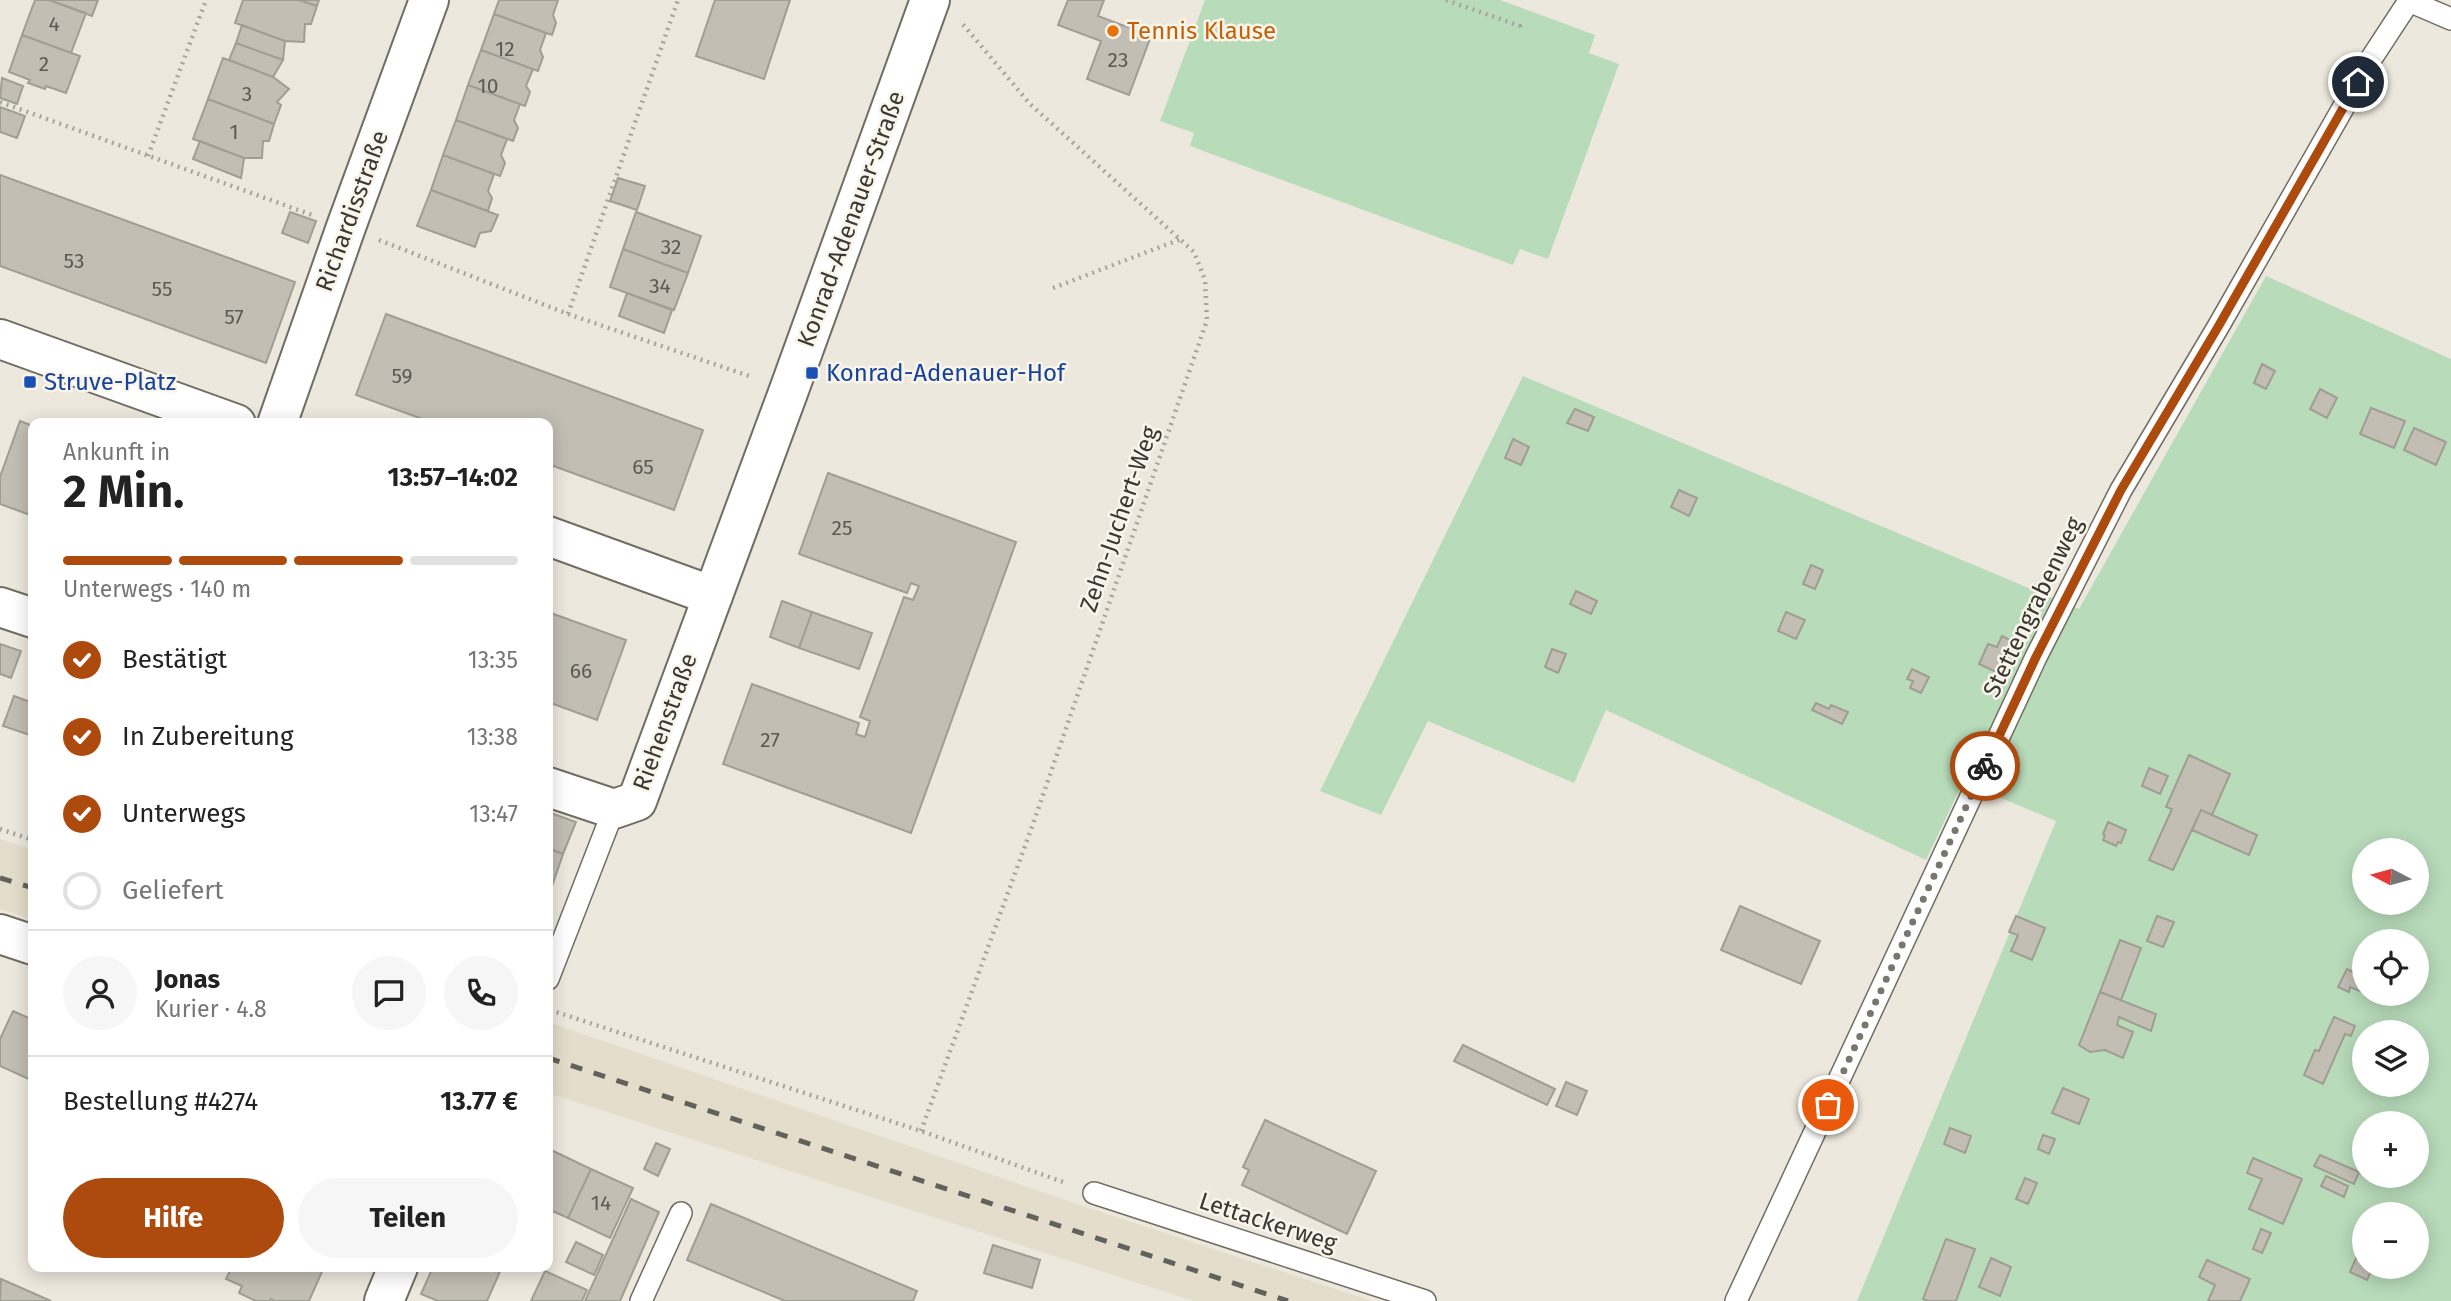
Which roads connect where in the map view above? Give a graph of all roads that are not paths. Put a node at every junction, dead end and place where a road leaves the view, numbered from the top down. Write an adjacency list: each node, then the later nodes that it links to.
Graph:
1 (429, 0): 7 (street, Richardisstraße)
2 (2409, 1): 4 (lane); 23 (lane, Stettengrabenweg)
3 (944, 8): 9 (street, Konrad-Adenauer-Straße)
4 (2451, 19)
5 (0, 339): 6 (street)
6 (219, 418)
7 (279, 418)
8 (553, 538): 9 (street)
9 (713, 596): 13 (street, Riehenstraße)
10 (0, 607): 11 (street)
11 (28, 616)
12 (553, 789): 13 (street, Riehenstraße)
13 (614, 809): 16 (lane)
14 (0, 934): 15 (street)
15 (28, 943)
16 (553, 966)
17 (1094, 1193): 22 (lane, Lettackerweg)
18 (681, 1213): 21 (lane)
19 (396, 1272): 20 (street)
20 (384, 1301)
21 (641, 1301)
22 (1425, 1301)
23 (1737, 1301)

